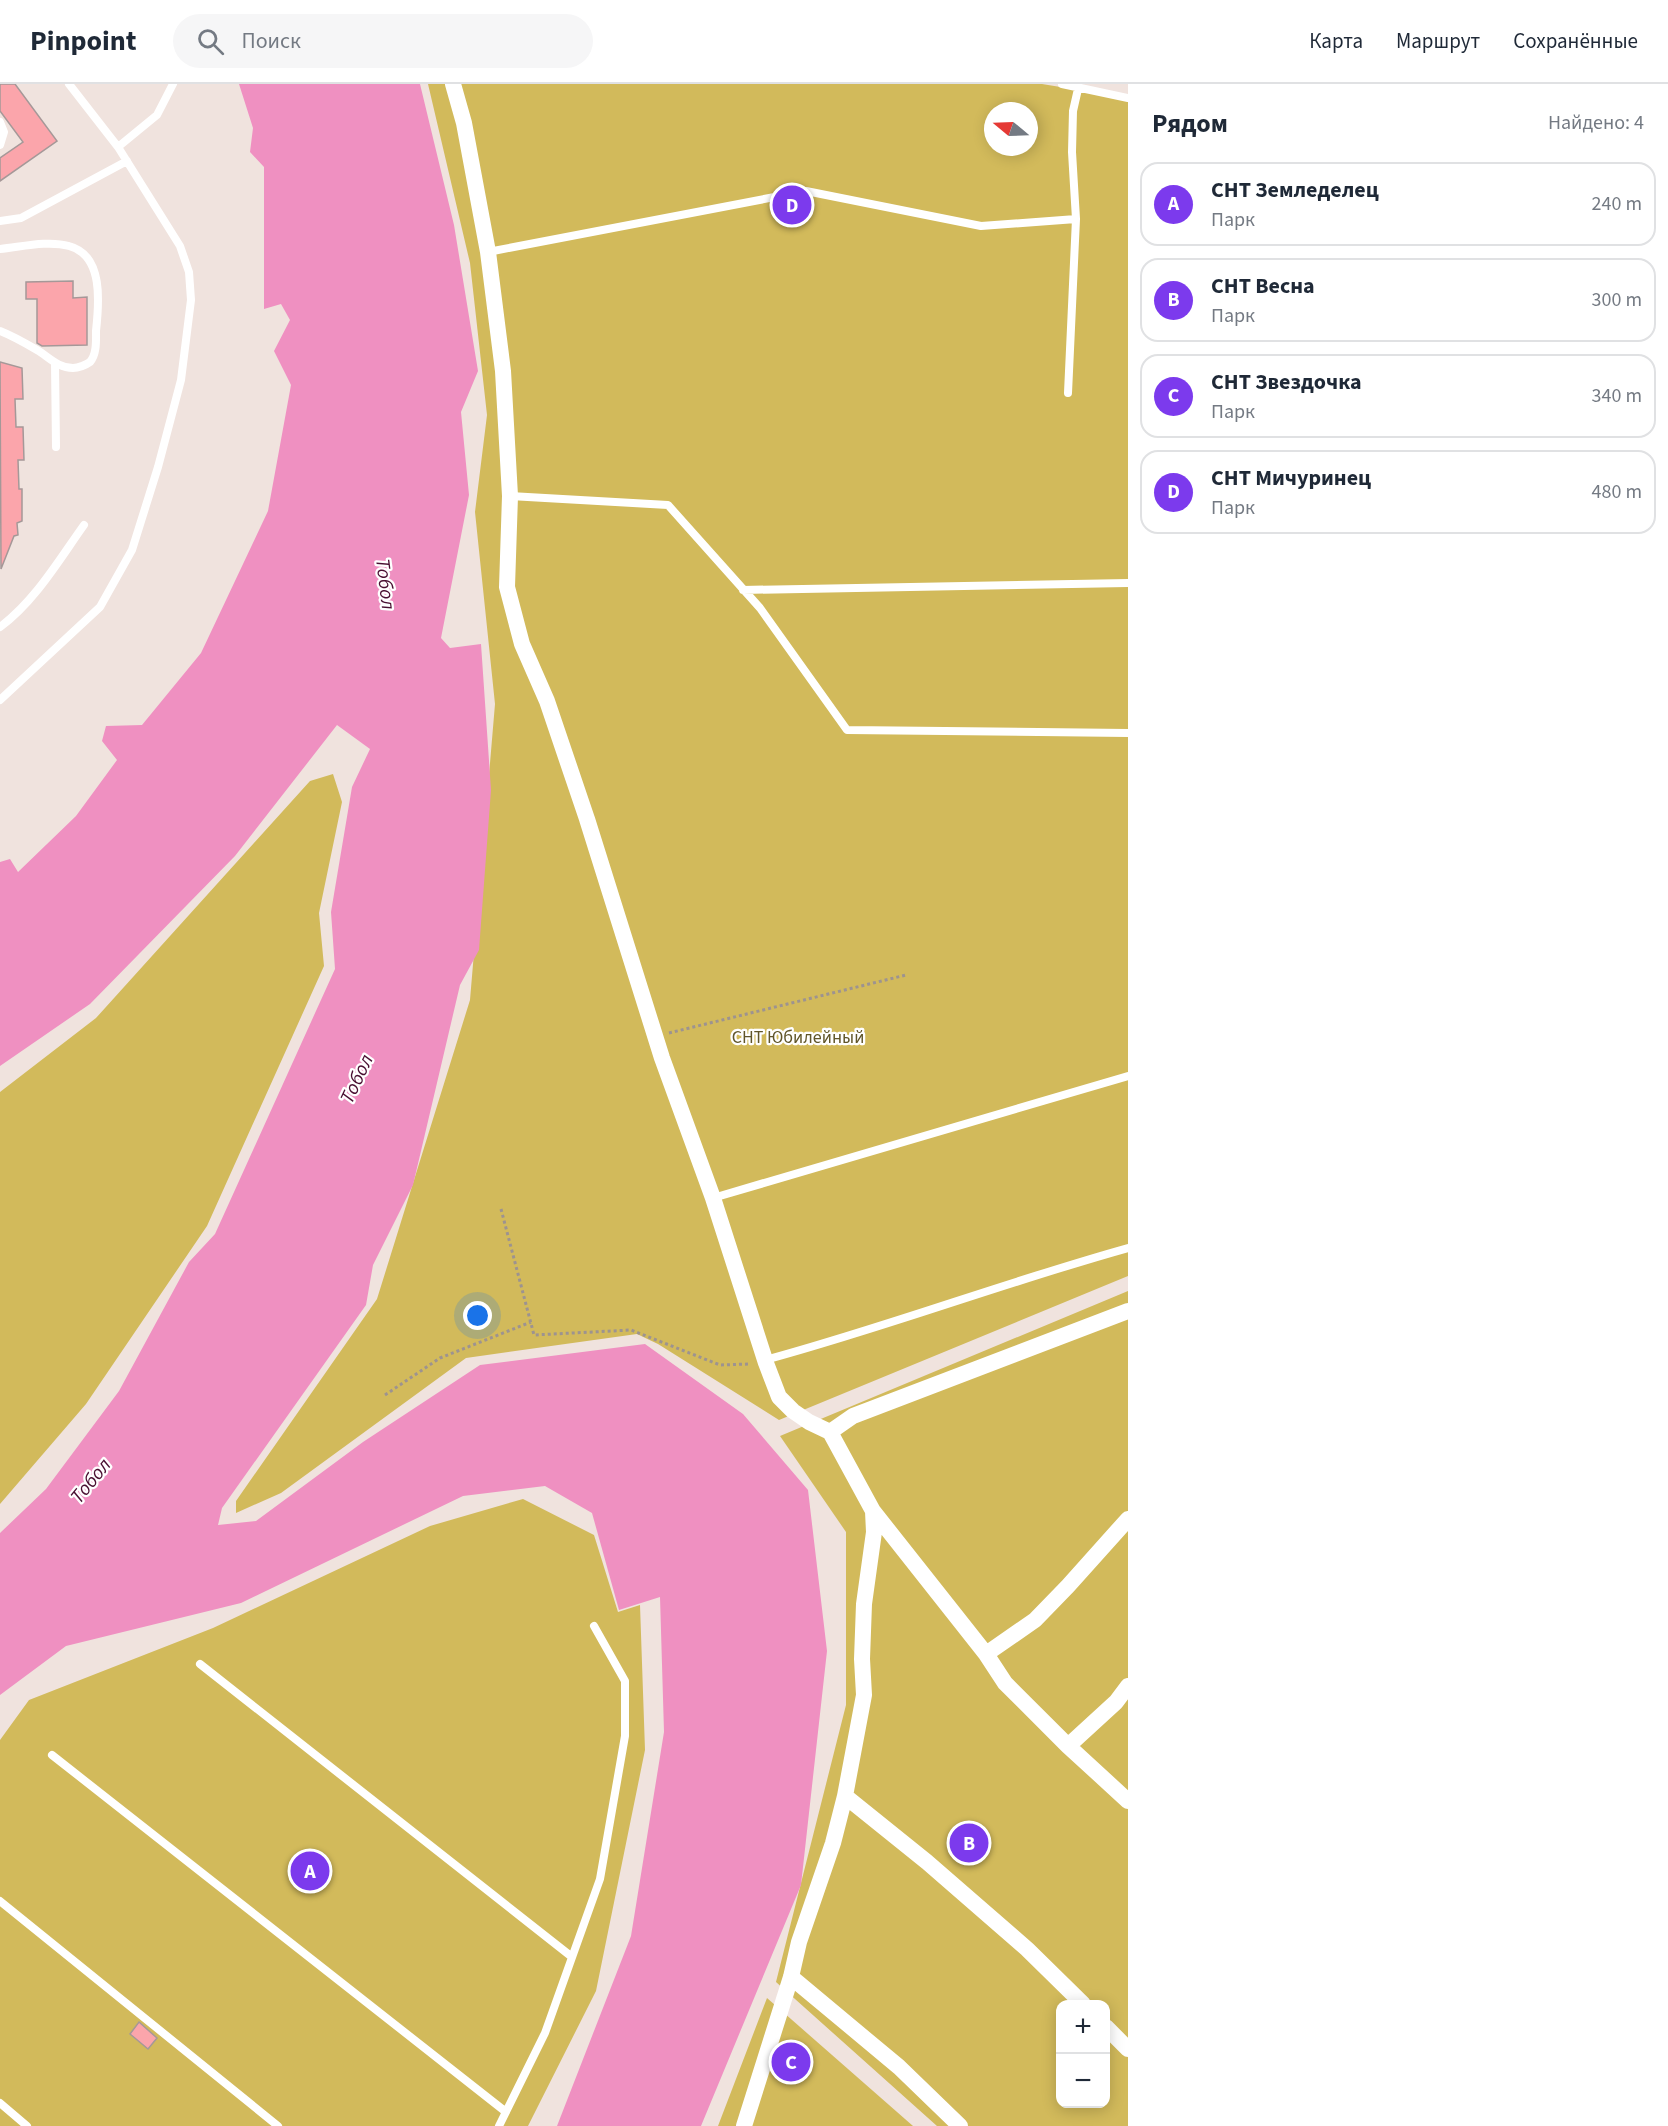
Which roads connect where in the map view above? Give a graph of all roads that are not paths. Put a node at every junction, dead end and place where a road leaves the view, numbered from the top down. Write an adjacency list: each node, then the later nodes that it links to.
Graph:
1 (69, 84): 9 (lane)
2 (173, 84): 9 (lane)
3 (453, 84): 14 (street)
4 (1062, 84): 5 (lane)
5 (1078, 89): 6 (lane); 11 (lane)
6 (1128, 98)
7 (0, 122): 8 (lane)
8 (0, 145)
9 (118, 147): 10 (lane)
10 (127, 161): 12 (lane); 24 (lane)
11 (1076, 219): 14 (lane); 17 (lane)
12 (0, 221)
13 (0, 249): 16 (lane)
14 (488, 252): 19 (street)
15 (0, 331): 16 (lane)
16 (55, 363): 18 (lane)
17 (1068, 393)
18 (56, 447)
19 (510, 496): 22 (lane); 27 (street)
20 (84, 525): 23 (lane)
21 (1128, 583): 22 (lane)
22 (743, 590): 25 (lane)
23 (0, 627)
24 (0, 700)
25 (1128, 733)
26 (1128, 1076): 27 (lane)
27 (713, 1198): 30 (street)
28 (1128, 1248): 30 (lane)
29 (1128, 1311): 31 (street)
30 (765, 1362): 31 (street)
31 (830, 1432): 32 (street)
32 (873, 1511): 35 (street); 40 (street)
33 (1128, 1519): 35 (street)
34 (594, 1626): 43 (lane)
35 (986, 1654): 38 (street)
36 (200, 1664): 43 (lane)
37 (1128, 1686): 38 (street)
38 (1068, 1746): 41 (street)
39 (52, 1755): 49 (lane)
40 (845, 1796): 44 (street); 45 (street)
41 (1128, 1801)
42 (0, 1901): 51 (lane)
43 (572, 1957): 49 (lane)
44 (791, 1977): 53 (street); 54 (street)
45 (1079, 2000)
46 (1110, 2031): 47 (street)
47 (1128, 2049)
48 (0, 2103): 50 (lane)
49 (506, 2112): 52 (lane)
50 (27, 2126)
51 (278, 2126)
52 (499, 2126)
53 (744, 2126)
54 (960, 2126)

